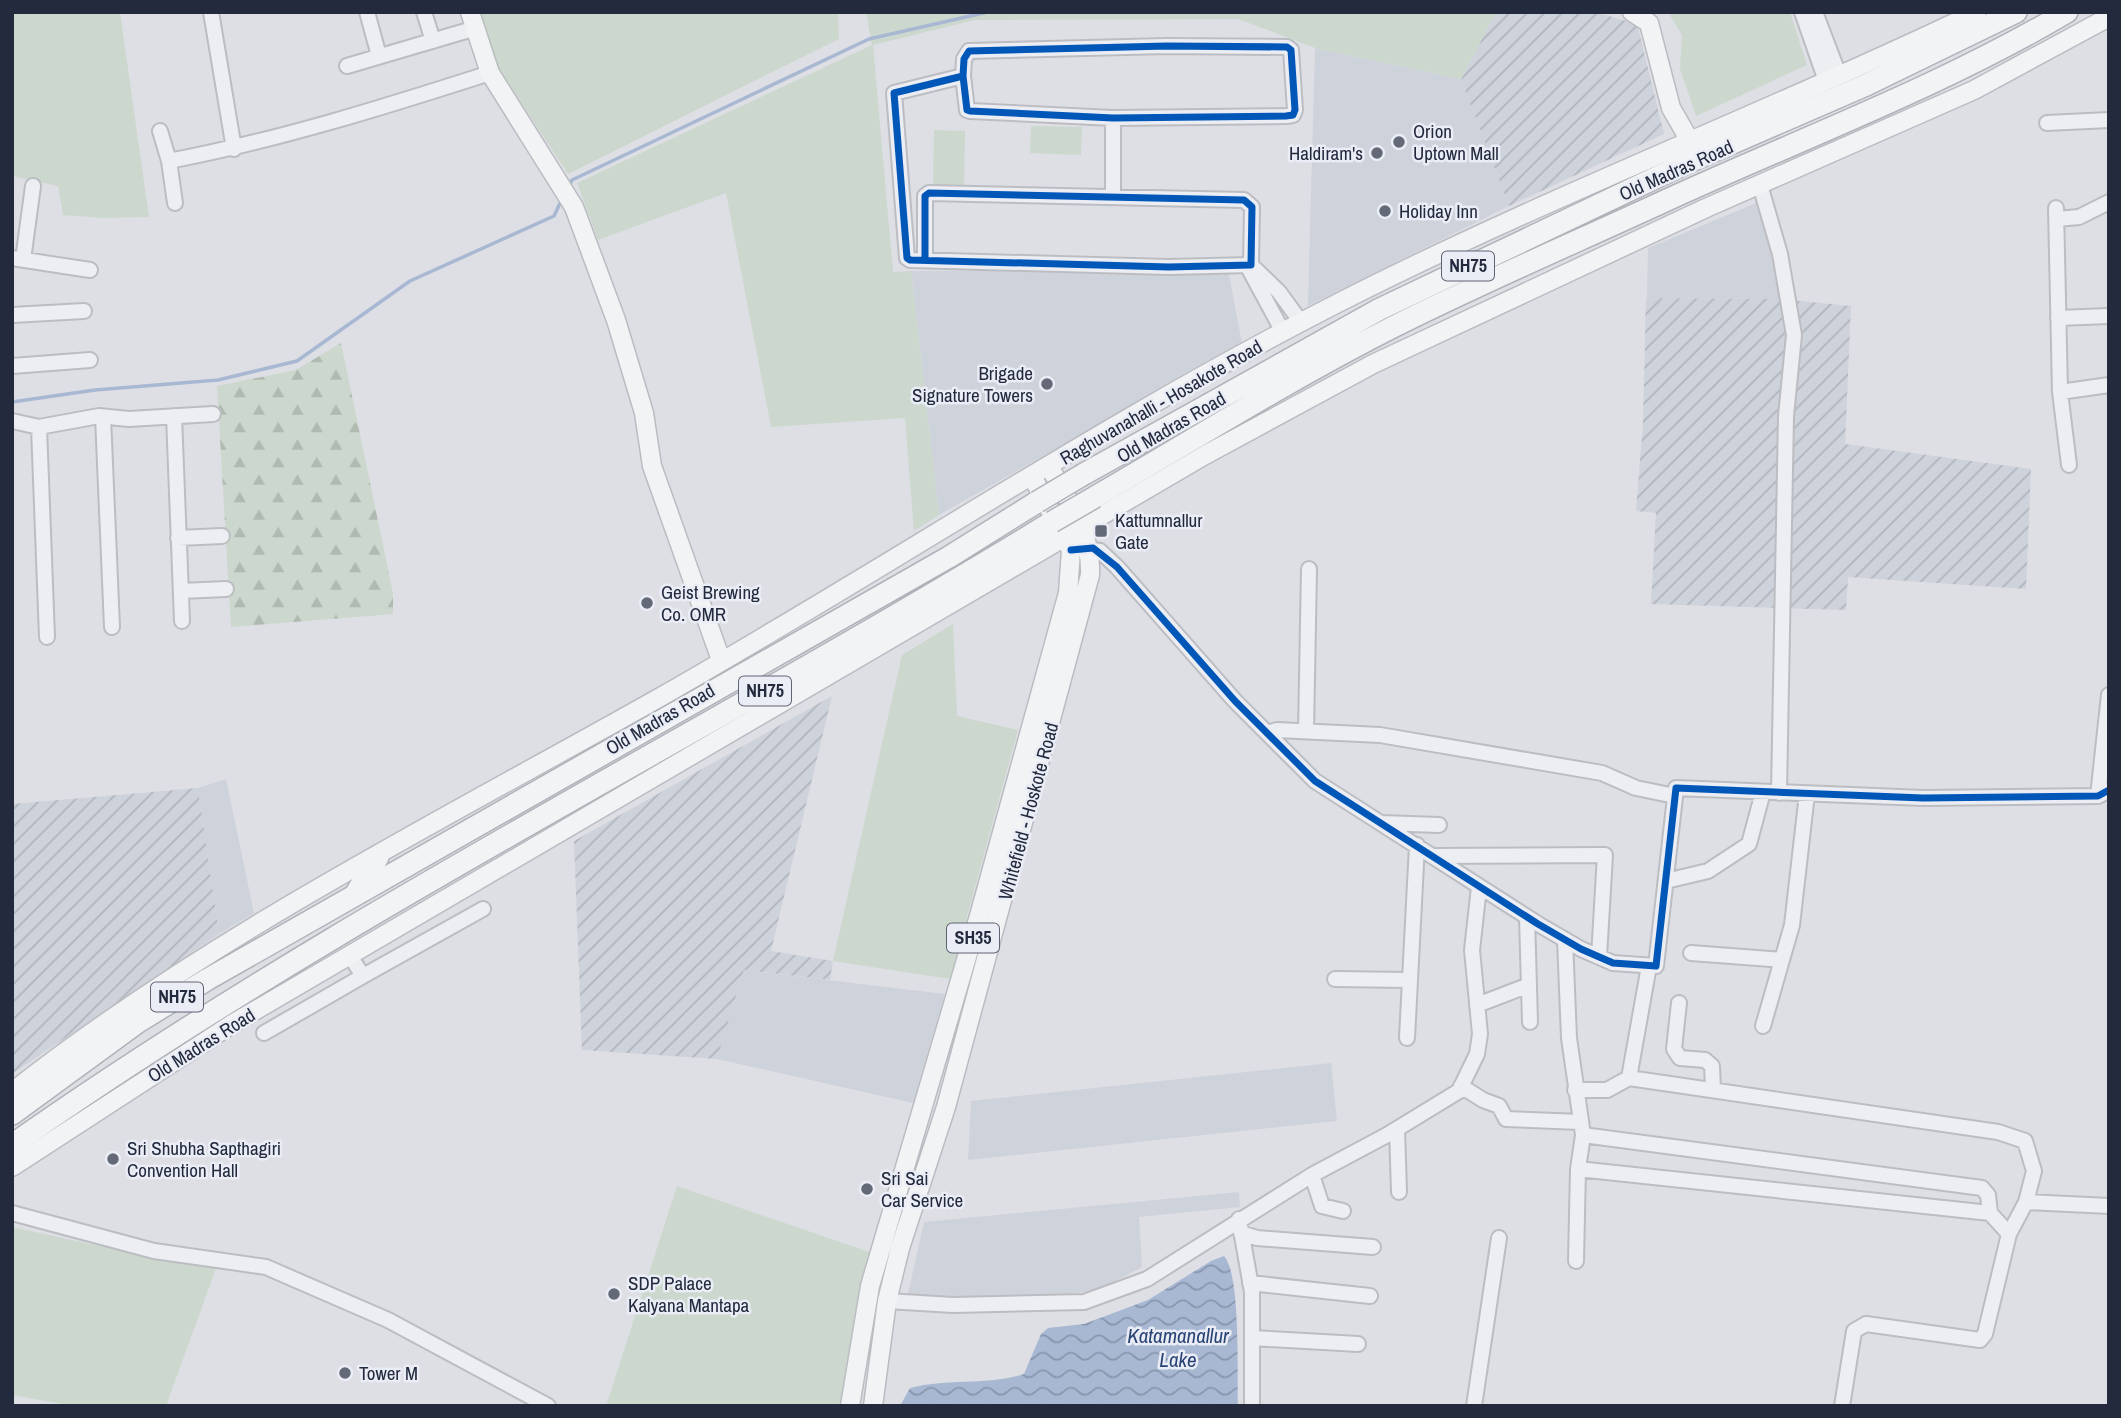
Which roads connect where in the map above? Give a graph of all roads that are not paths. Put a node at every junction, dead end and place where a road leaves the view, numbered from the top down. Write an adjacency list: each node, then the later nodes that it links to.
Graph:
1 (211, 12): 23 (street)
2 (367, 12): 13 (street)
3 (424, 12): 12 (street)
4 (1632, 12): 22 (main road)
5 (1802, 12): 17 (street)
6 (1815, 12): 17 (street)
7 (1977, 12): 17 (main road, Raghuvanahalli - Hosakote Road)
8 (2017, 12): 79 (highway, Old Madras Road / NH75, bridge)
9 (2067, 12): 54 (highway, NH75, bridge)
10 (2109, 17): 25 (main road, Old Madras Road)
11 (473, 20): 12 (street); 15 (main road)
12 (433, 41): 13 (street)
13 (379, 56): 14 (street)
14 (347, 66)
15 (490, 73): 23 (street); 63 (main road)
16 (963, 76): 18 (street); 18 (street); 31 (street)
17 (1833, 78): 22 (main road, Raghuvanahalli - Hosakote Road)
18 (1113, 118): 27 (street)
19 (2109, 120): 20 (street)
20 (2047, 123)
21 (160, 131): 24 (street)
22 (1690, 141): 38 (main road, Raghuvanahalli - Hosakote Road)
23 (234, 149): 24 (street)
24 (169, 161): 28 (street)
25 (1760, 185): 52 (main road, Old Madras Road); 68 (street)
26 (33, 186): 30 (street)
27 (1113, 197): 31 (street); 32 (street)
28 (175, 202)
29 (2109, 202): 37 (street)
30 (17, 259): 33 (street)
31 (925, 260): 32 (street)
32 (1249, 266): 38 (street); 39 (street)
33 (90, 270)
34 (84, 311): 35 (street)
35 (12, 315)
36 (2109, 316): 37 (street)
37 (2058, 318): 43 (street)
38 (1301, 322): 39 (main road, Raghuvanahalli - Hosakote Road)
39 (1283, 332): 50 (main road, Raghuvanahalli - Hosakote Road)
40 (90, 360): 41 (street)
41 (12, 366)
42 (2109, 385): 43 (street)
43 (2060, 392): 49 (street)
44 (213, 414): 45 (street)
45 (174, 416): 46 (street); 55 (street)
46 (103, 417): 48 (street); 61 (street)
47 (12, 421): 48 (street)
48 (39, 427): 62 (street)
49 (2069, 465)
50 (1049, 466): 51 (main road, Raghuvanahalli - Hosakote Road); 52 (main road, Whitefield - Hoskote Road / SH35)
51 (1032, 476): 54 (main road); 63 (main road, Raghuvanahalli - Hosakote Road)
52 (1083, 525): 54 (main road, Old Madras Road); 56 (main road, Whitefield - Hoskote Road / SH35)
53 (222, 536): 55 (street)
54 (1062, 536): 56 (street); 84 (main road, Old Madras Road); 97 (highway, Old Madras Road / NH75); 117 (main road, Whitefield - Hoskote Road / SH35)
55 (178, 537): 59 (street)
56 (1090, 547): 66 (street); 117 (main road, Whitefield - Hoskote Road / SH35)
57 (1309, 569): 65 (street)
58 (226, 589): 59 (street)
59 (181, 591): 60 (street)
60 (182, 621)
61 (111, 628)
62 (47, 637)
63 (721, 660): 76 (main road, Raghuvanahalli - Hosakote Road)
64 (2109, 695): 69 (street)
65 (1306, 732): 66 (street); 71 (street)
66 (1267, 733): 72 (street)
67 (1763, 792): 68 (street); 71 (street); 77 (street)
68 (1779, 793): 70 (street)
69 (2103, 793): 70 (street)
70 (1807, 794): 86 (street)
71 (1675, 796): 77 (street)
72 (1381, 822): 73 (street); 74 (street)
73 (1439, 825)
74 (1417, 845): 75 (street); 90 (street)
75 (1433, 856): 78 (street); 85 (street)
76 (378, 857): 79 (highway); 103 (main road, Raghuvanahalli - Hosakote Road)
77 (1665, 881): 87 (street)
78 (1479, 887): 81 (street); 93 (street)
79 (354, 897): 104 (highway, NH75)
80 (483, 909): 88 (street)
81 (1527, 917): 82 (street); 91 (street)
82 (1565, 940): 85 (street); 101 (street)
83 (1691, 953): 86 (street)
84 (350, 956): 88 (street); 97 (main road, Old Madras Road)
85 (1599, 957): 87 (street)
86 (1782, 960): 95 (street)
87 (1649, 966): 99 (street)
88 (363, 976): 96 (street)
89 (1335, 979): 90 (street)
90 (1408, 979): 98 (street)
91 (1529, 985): 93 (street); 94 (street)
92 (1679, 1003): 102 (street)
93 (1478, 1005): 100 (street)
94 (1530, 1022)
95 (1763, 1026)
96 (264, 1033)
97 (196, 1035): 107 (highway, NH75); 108 (main road, Old Madras Road)
98 (1407, 1038)
99 (1629, 1078): 101 (street); 102 (street)
100 (1461, 1086): 105 (street); 106 (street)
101 (1575, 1090): 106 (street)
102 (1713, 1090): 112 (street)
103 (12, 1092)
104 (12, 1114)
105 (1397, 1129): 110 (street); 111 (street)
106 (1582, 1129): 109 (street); 116 (street)
107 (12, 1145)
108 (12, 1167)
109 (1578, 1169): 116 (street); 122 (street)
110 (1312, 1175): 114 (street); 118 (street)
111 (1399, 1192)
112 (2026, 1202): 113 (street); 119 (street)
113 (2109, 1206)
114 (1343, 1211)
115 (12, 1213): 128 (street)
116 (1990, 1213): 119 (street)
117 (898, 1223): 125 (main road, Whitefield - Hoskote Road / SH35); 129 (main road, Whitefield - Hoskote Road / SH35)
118 (1240, 1226): 121 (street); 123 (street); 125 (street)
119 (2009, 1234): 133 (street)
120 (1499, 1238): 132 (street)
121 (1373, 1247)
122 (1576, 1261)
123 (1250, 1283): 124 (street); 126 (street)
124 (1370, 1296)
125 (887, 1301): 130 (main road, Whitefield - Hoskote Road / SH35)
126 (1252, 1338): 127 (street); 131 (street)
127 (1358, 1344)
128 (548, 1406)
129 (850, 1406)
130 (873, 1406)
131 (1252, 1406)
132 (1474, 1406)
133 (1842, 1406)

